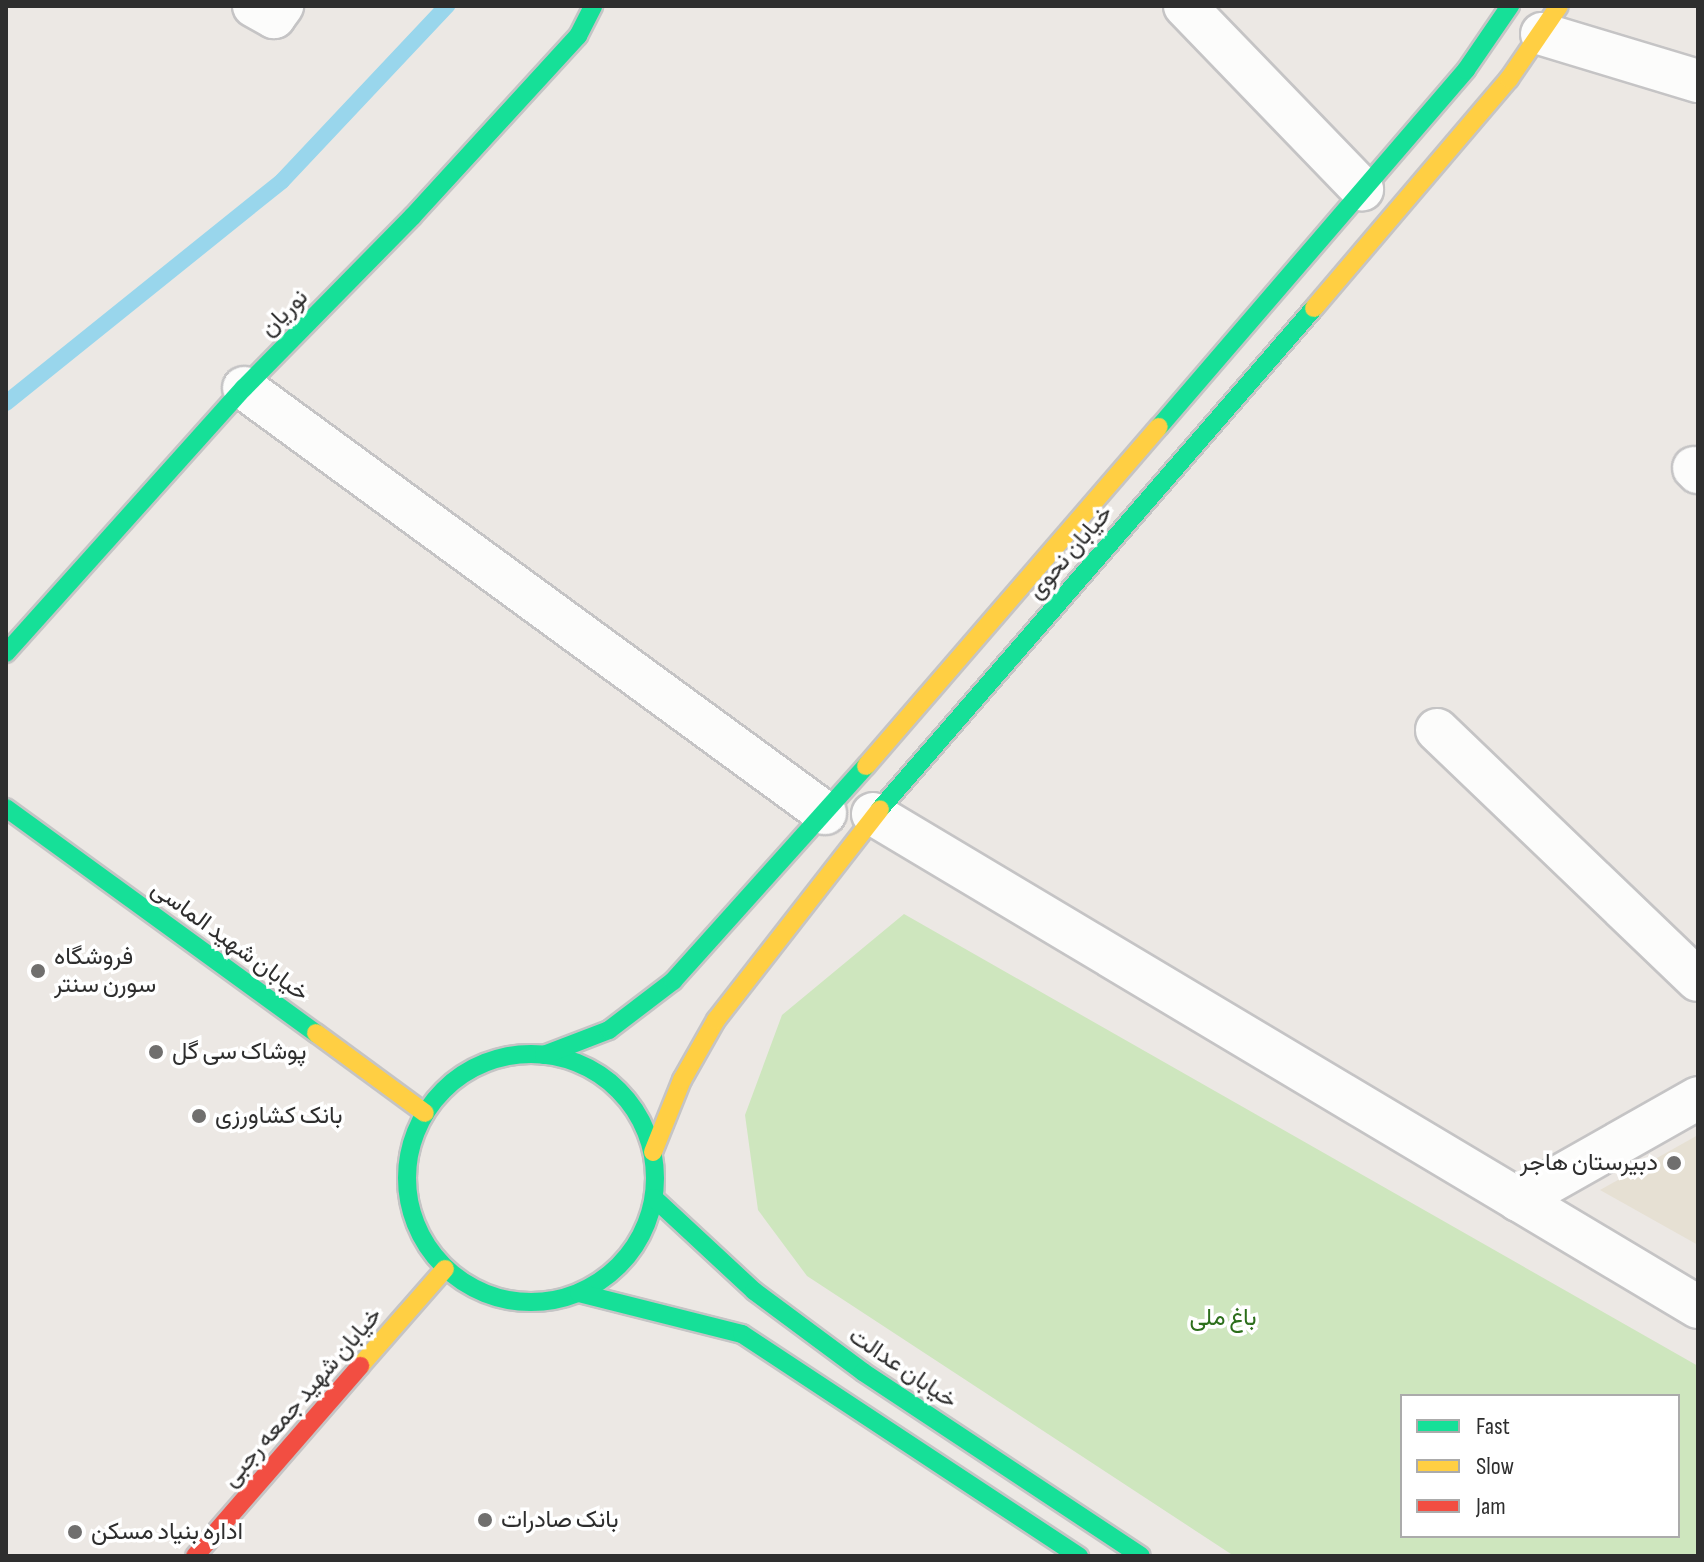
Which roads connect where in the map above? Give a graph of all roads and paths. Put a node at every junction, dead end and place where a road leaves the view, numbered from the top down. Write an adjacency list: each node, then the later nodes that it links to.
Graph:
1 (593, 6): 7 (main road, نوریان)
2 (1185, 6): 6 (street)
3 (1510, 6): 6 (main road, خیابان نحوی)
4 (1550, 20): 5 (street); 12 (main road, خیابان نحوی)
5 (1698, 81)
6 (1362, 189): 11 (main road, خیابان نحوی)
7 (244, 388): 8 (main road, نوریان); 11 (street)
8 (6, 653)
9 (1437, 730): 13 (street)
10 (6, 808): 16 (main road, خیابان شهید الماسی)
11 (825, 813): 14 (main road, خیابان نحوی)
12 (873, 814): 17 (main road, خیابان نحوی); 19 (street)
13 (1698, 980)
14 (544, 1055): 16 (main road); 17 (main road)
15 (1698, 1098): 19 (street)
16 (425, 1113): 20 (main road)
17 (653, 1152): 18 (main road)
18 (654, 1198): 21 (main road); 25 (main road, خیابان عدالت)
19 (1518, 1200): 22 (street)
20 (445, 1269): 21 (main road); 23 (main road, خیابان شهید جمعه رجبی)
21 (579, 1293): 24 (main road)
22 (1698, 1307)
23 (195, 1556)
24 (1079, 1556)
25 (1141, 1556)

